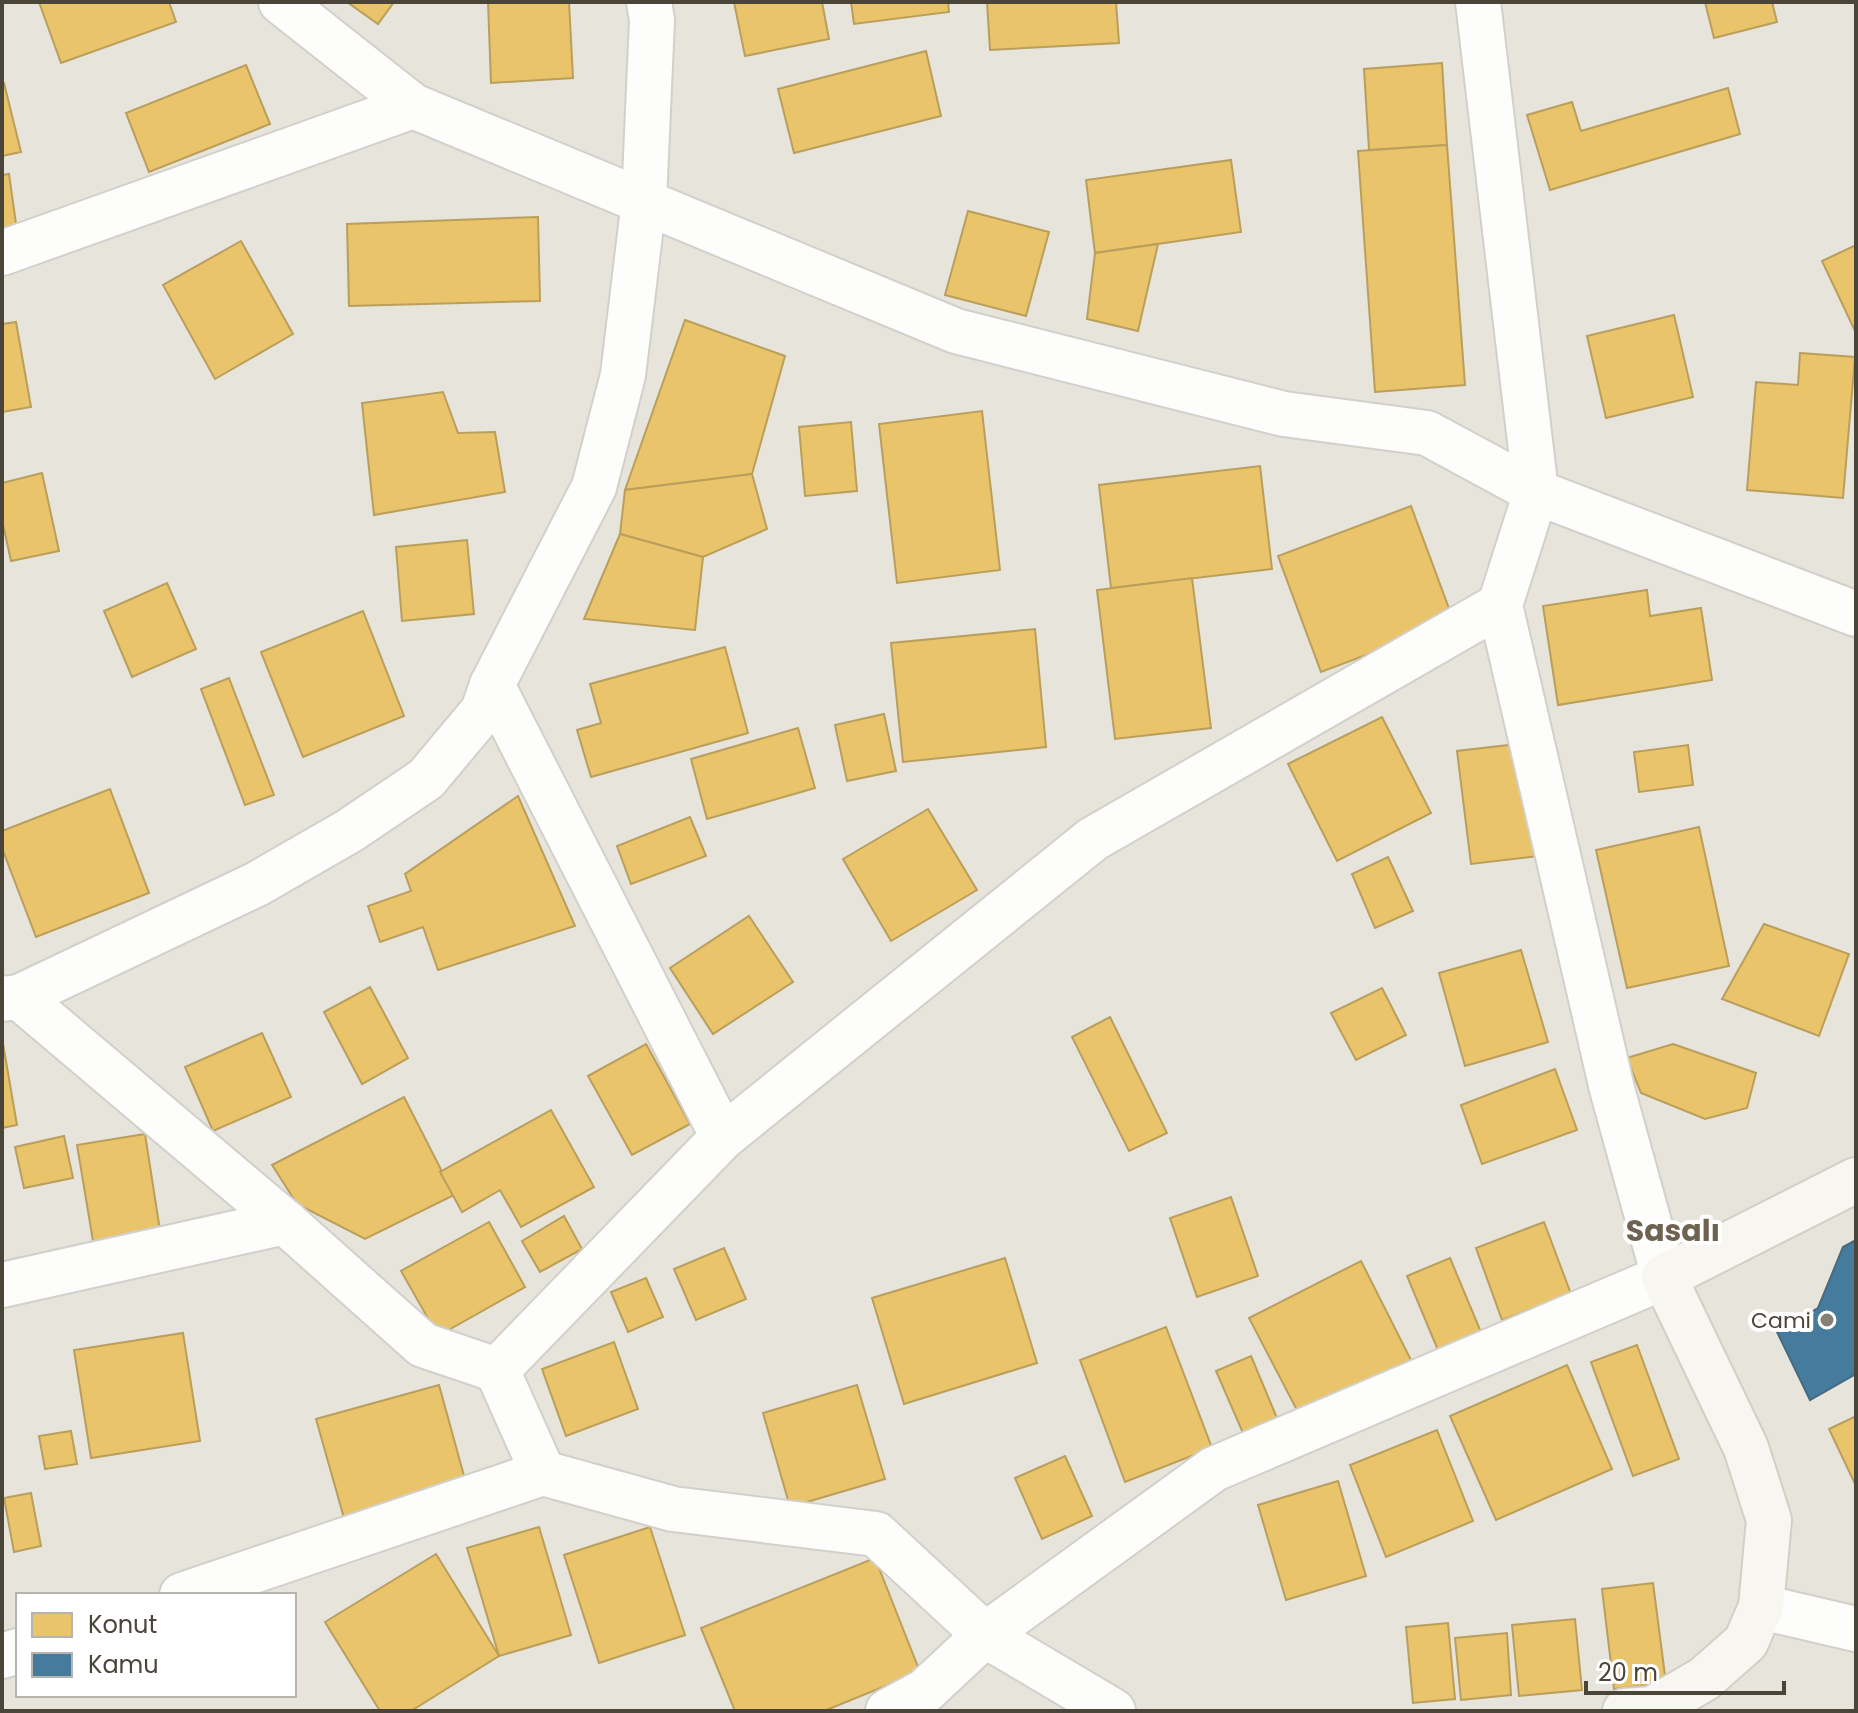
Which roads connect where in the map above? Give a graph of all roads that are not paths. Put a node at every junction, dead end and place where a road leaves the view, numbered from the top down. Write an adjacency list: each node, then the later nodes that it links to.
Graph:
1 (281, 2): 4 (street)
2 (649, 2): 5 (street)
3 (1478, 2): 7 (street)
4 (413, 106): 5 (street); 6 (street)
5 (644, 201): 7 (street); 10 (street)
6 (2, 253)
7 (1536, 492): 8 (street); 9 (street)
8 (1500, 605): 12 (street); 15 (street)
9 (1856, 614)
10 (492, 685): 11 (street); 12 (street)
11 (11, 998): 14 (street)
12 (723, 1137): 17 (street)
13 (1856, 1180): 15 (street)
14 (285, 1222): 16 (street); 17 (street)
15 (1664, 1277): 20 (street); 22 (street)
16 (2, 1285)
17 (497, 1370): 18 (street)
18 (543, 1473): 19 (street); 22 (street)
19 (188, 1593)
20 (1761, 1607): 21 (street); 25 (street)
21 (1856, 1629)
22 (985, 1635): 23 (street); 24 (street)
23 (888, 1711)
24 (1113, 1711)
25 (1625, 1711)

